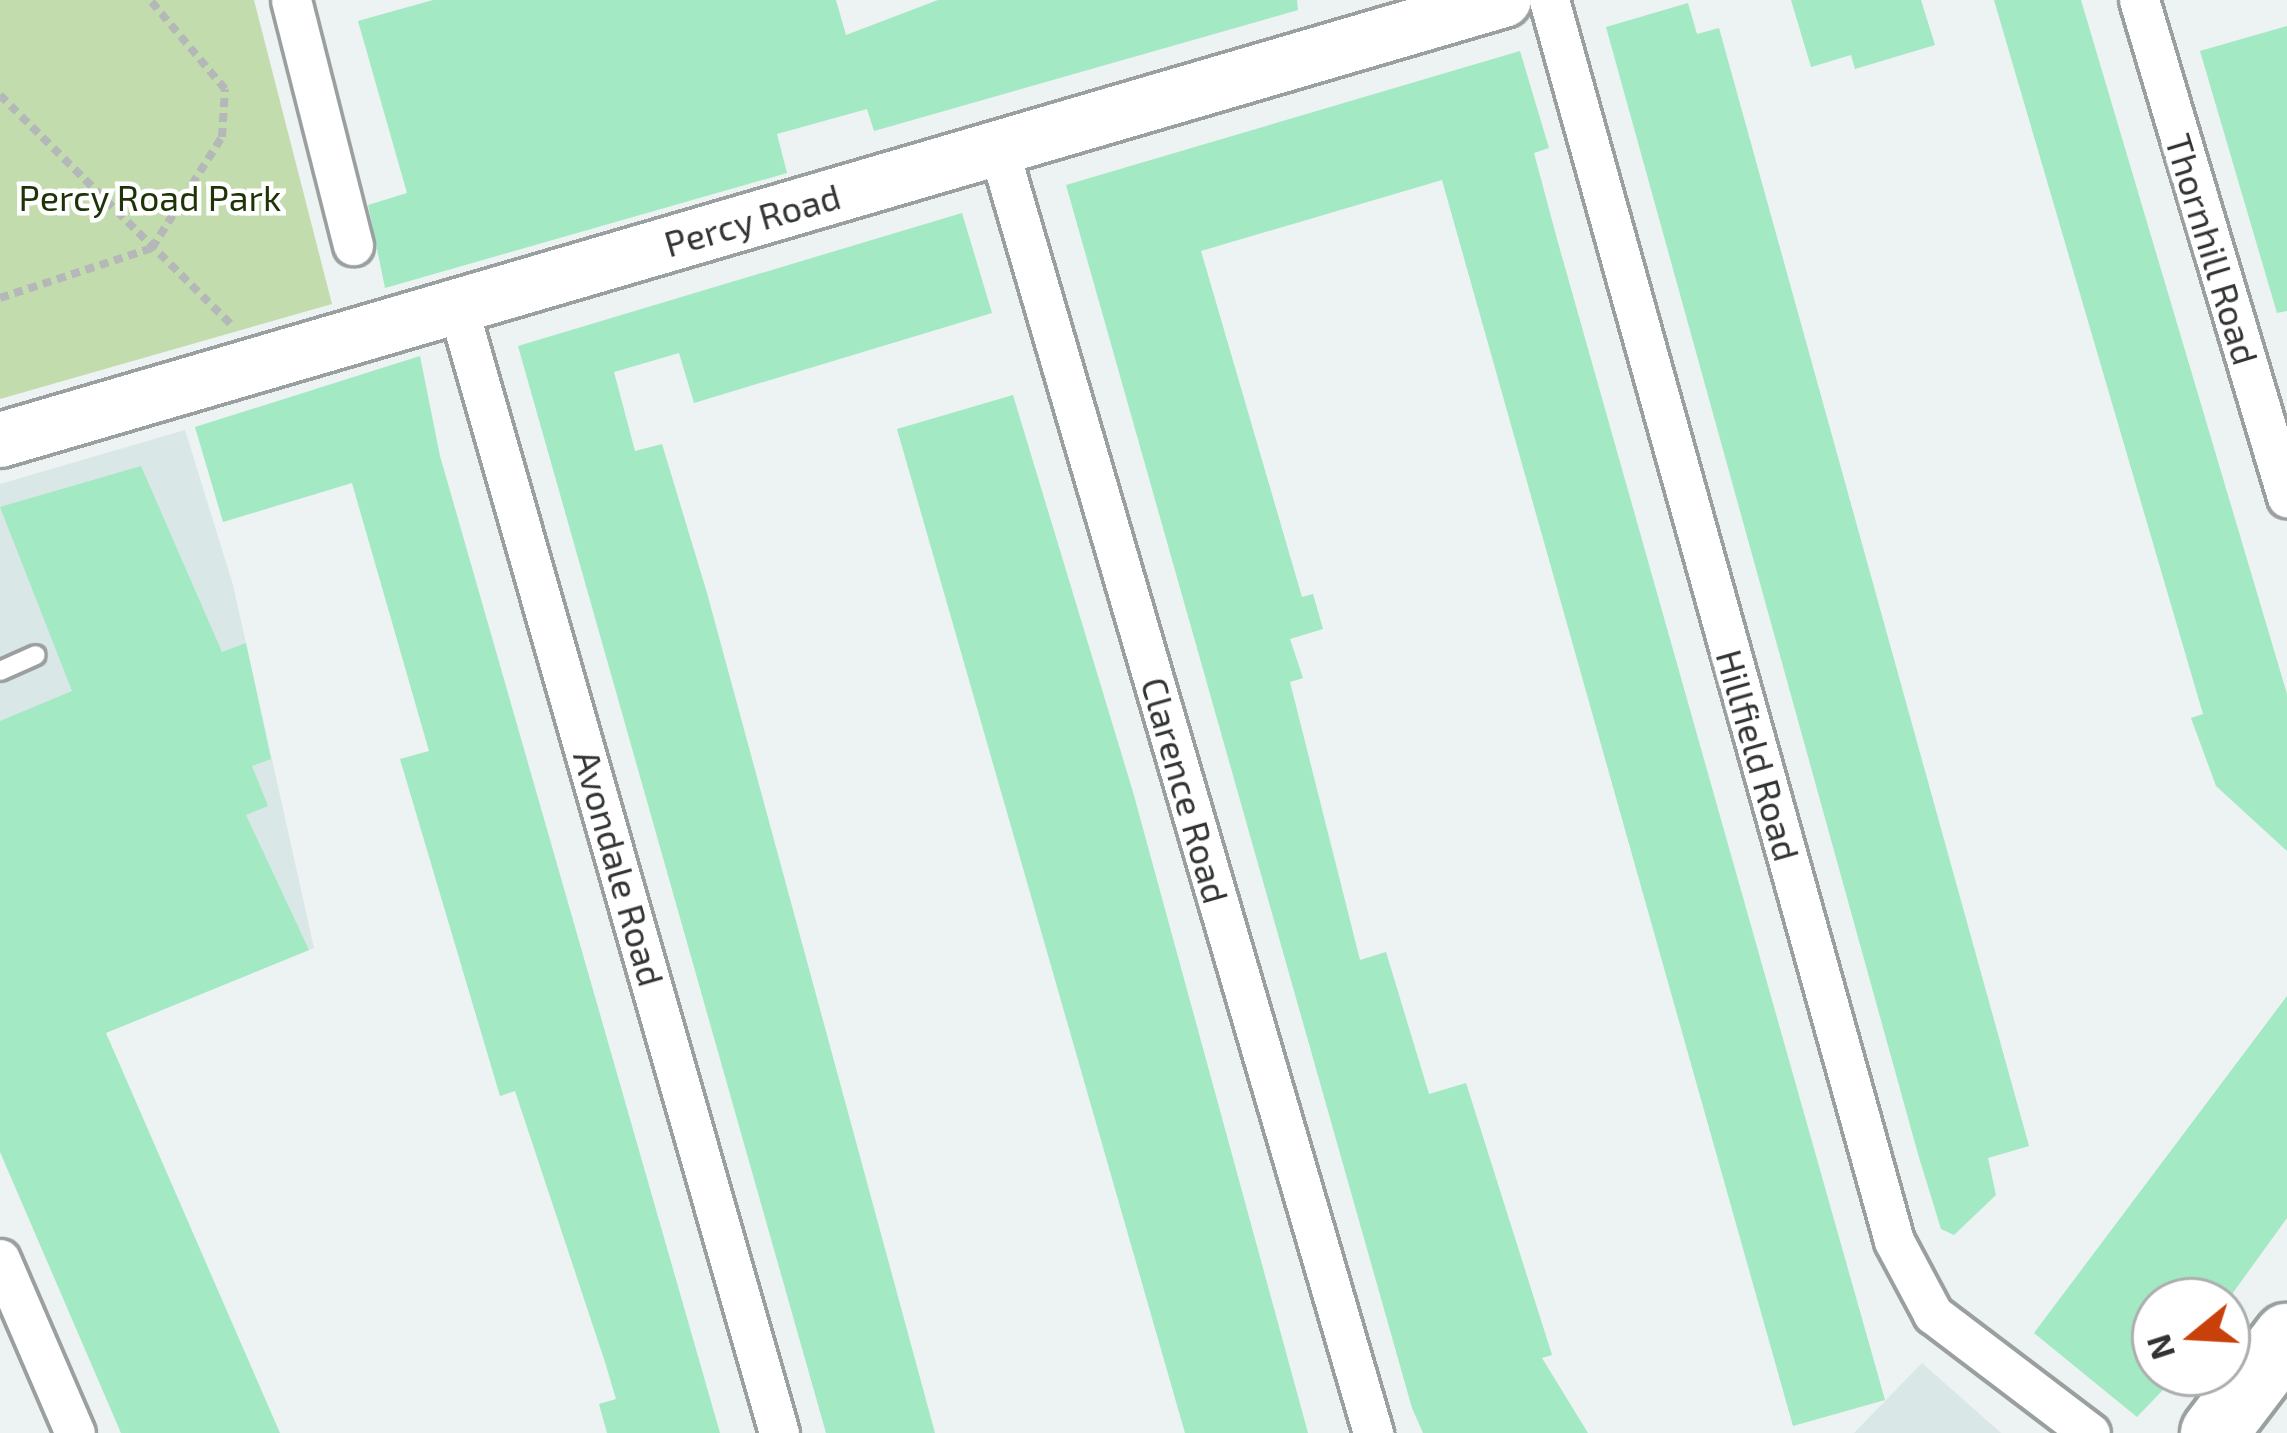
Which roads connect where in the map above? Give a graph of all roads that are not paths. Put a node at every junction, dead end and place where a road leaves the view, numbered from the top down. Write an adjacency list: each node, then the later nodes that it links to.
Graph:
1 (291, 0): 6 (street)
2 (1504, 0): 5 (street, Percy Road)
3 (1549, 0): 18 (street, Hillfield Road)
4 (2140, 0): 9 (street, Thornhill Road)
5 (998, 147): 7 (street, Percy Road); 17 (street, Clarence Road)
6 (353, 245)
7 (458, 304): 8 (street, Percy Road); 16 (street, Avondale Road)
8 (0, 440)
9 (2287, 497)
10 (36, 656): 11 (lane)
11 (0, 671)
12 (0, 1259): 13 (street)
13 (11, 1313): 15 (street)
14 (2287, 1337): 19 (highway)
15 (75, 1433)
16 (779, 1433)
17 (1373, 1433)
18 (2090, 1433)
19 (2214, 1433)

